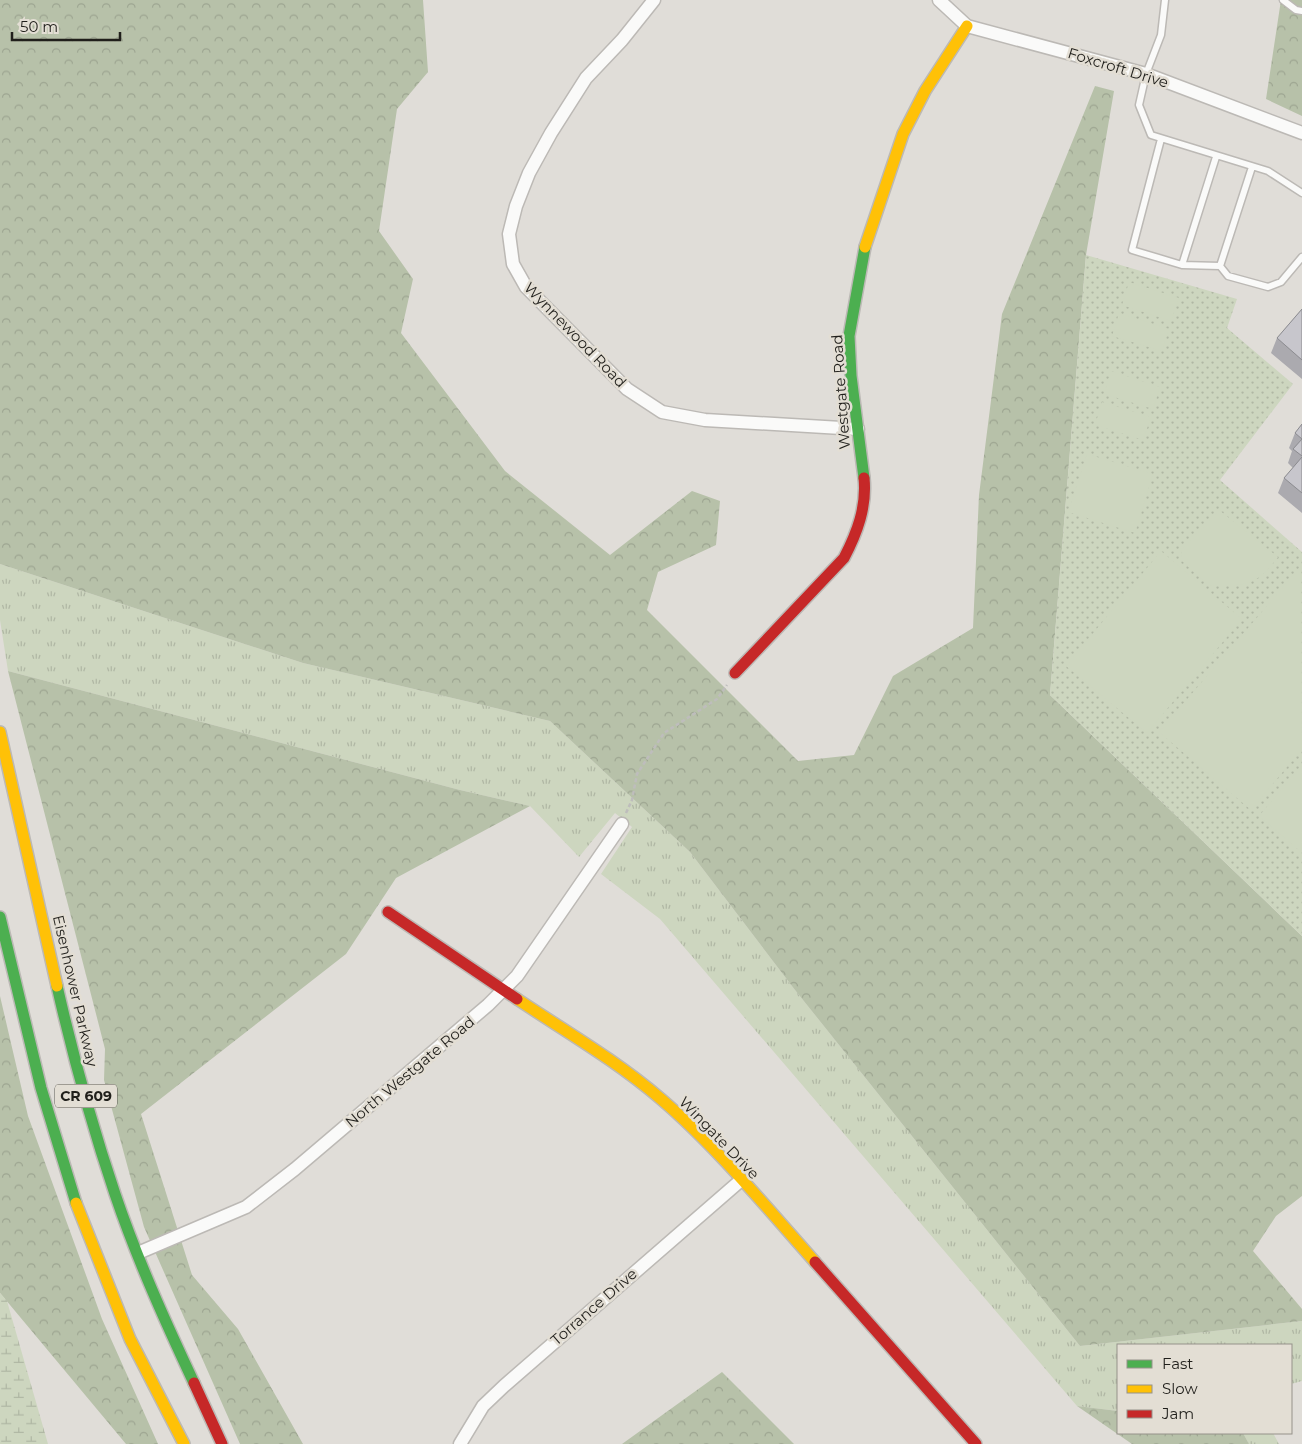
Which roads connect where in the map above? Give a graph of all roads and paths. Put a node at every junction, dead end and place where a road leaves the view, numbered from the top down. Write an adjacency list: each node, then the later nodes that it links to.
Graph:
1 (654, 0): 16 (street, Wynnewood Road)
2 (939, 0): 6 (street, Foxcroft Drive)
3 (1165, 0): 7 (lane)
4 (1283, 0): 5 (lane)
5 (1302, 11)
6 (967, 26): 7 (street, Foxcroft Drive); 16 (street, Westgate Road)
7 (1146, 74): 8 (street, Foxcroft Drive); 9 (lane)
8 (1302, 133)
9 (1161, 139): 10 (lane); 14 (lane)
10 (1216, 157): 11 (lane); 14 (lane)
11 (1252, 167): 12 (lane); 15 (lane)
12 (1302, 193)
13 (1302, 256): 15 (lane)
14 (1182, 265): 15 (lane)
15 (1220, 266)
16 (858, 429): 17 (street, Westgate Road)
17 (735, 673): 19 (path)
18 (0, 732): 24 (street, Eisenhower Parkway / CR 609)
19 (622, 824): 22 (street, North Westgate Road)
20 (388, 912): 22 (street, Wingate Drive)
21 (0, 917): 25 (street, CR 609)
22 (504, 990): 23 (street, Wingate Drive); 24 (street, North Westgate Road)
23 (740, 1181): 27 (street, Torrance Drive); 28 (street, Wingate Drive)
24 (138, 1253): 26 (street, Eisenhower Parkway / CR 609)
25 (184, 1444)
26 (222, 1444)
27 (460, 1444)
28 (976, 1444)

